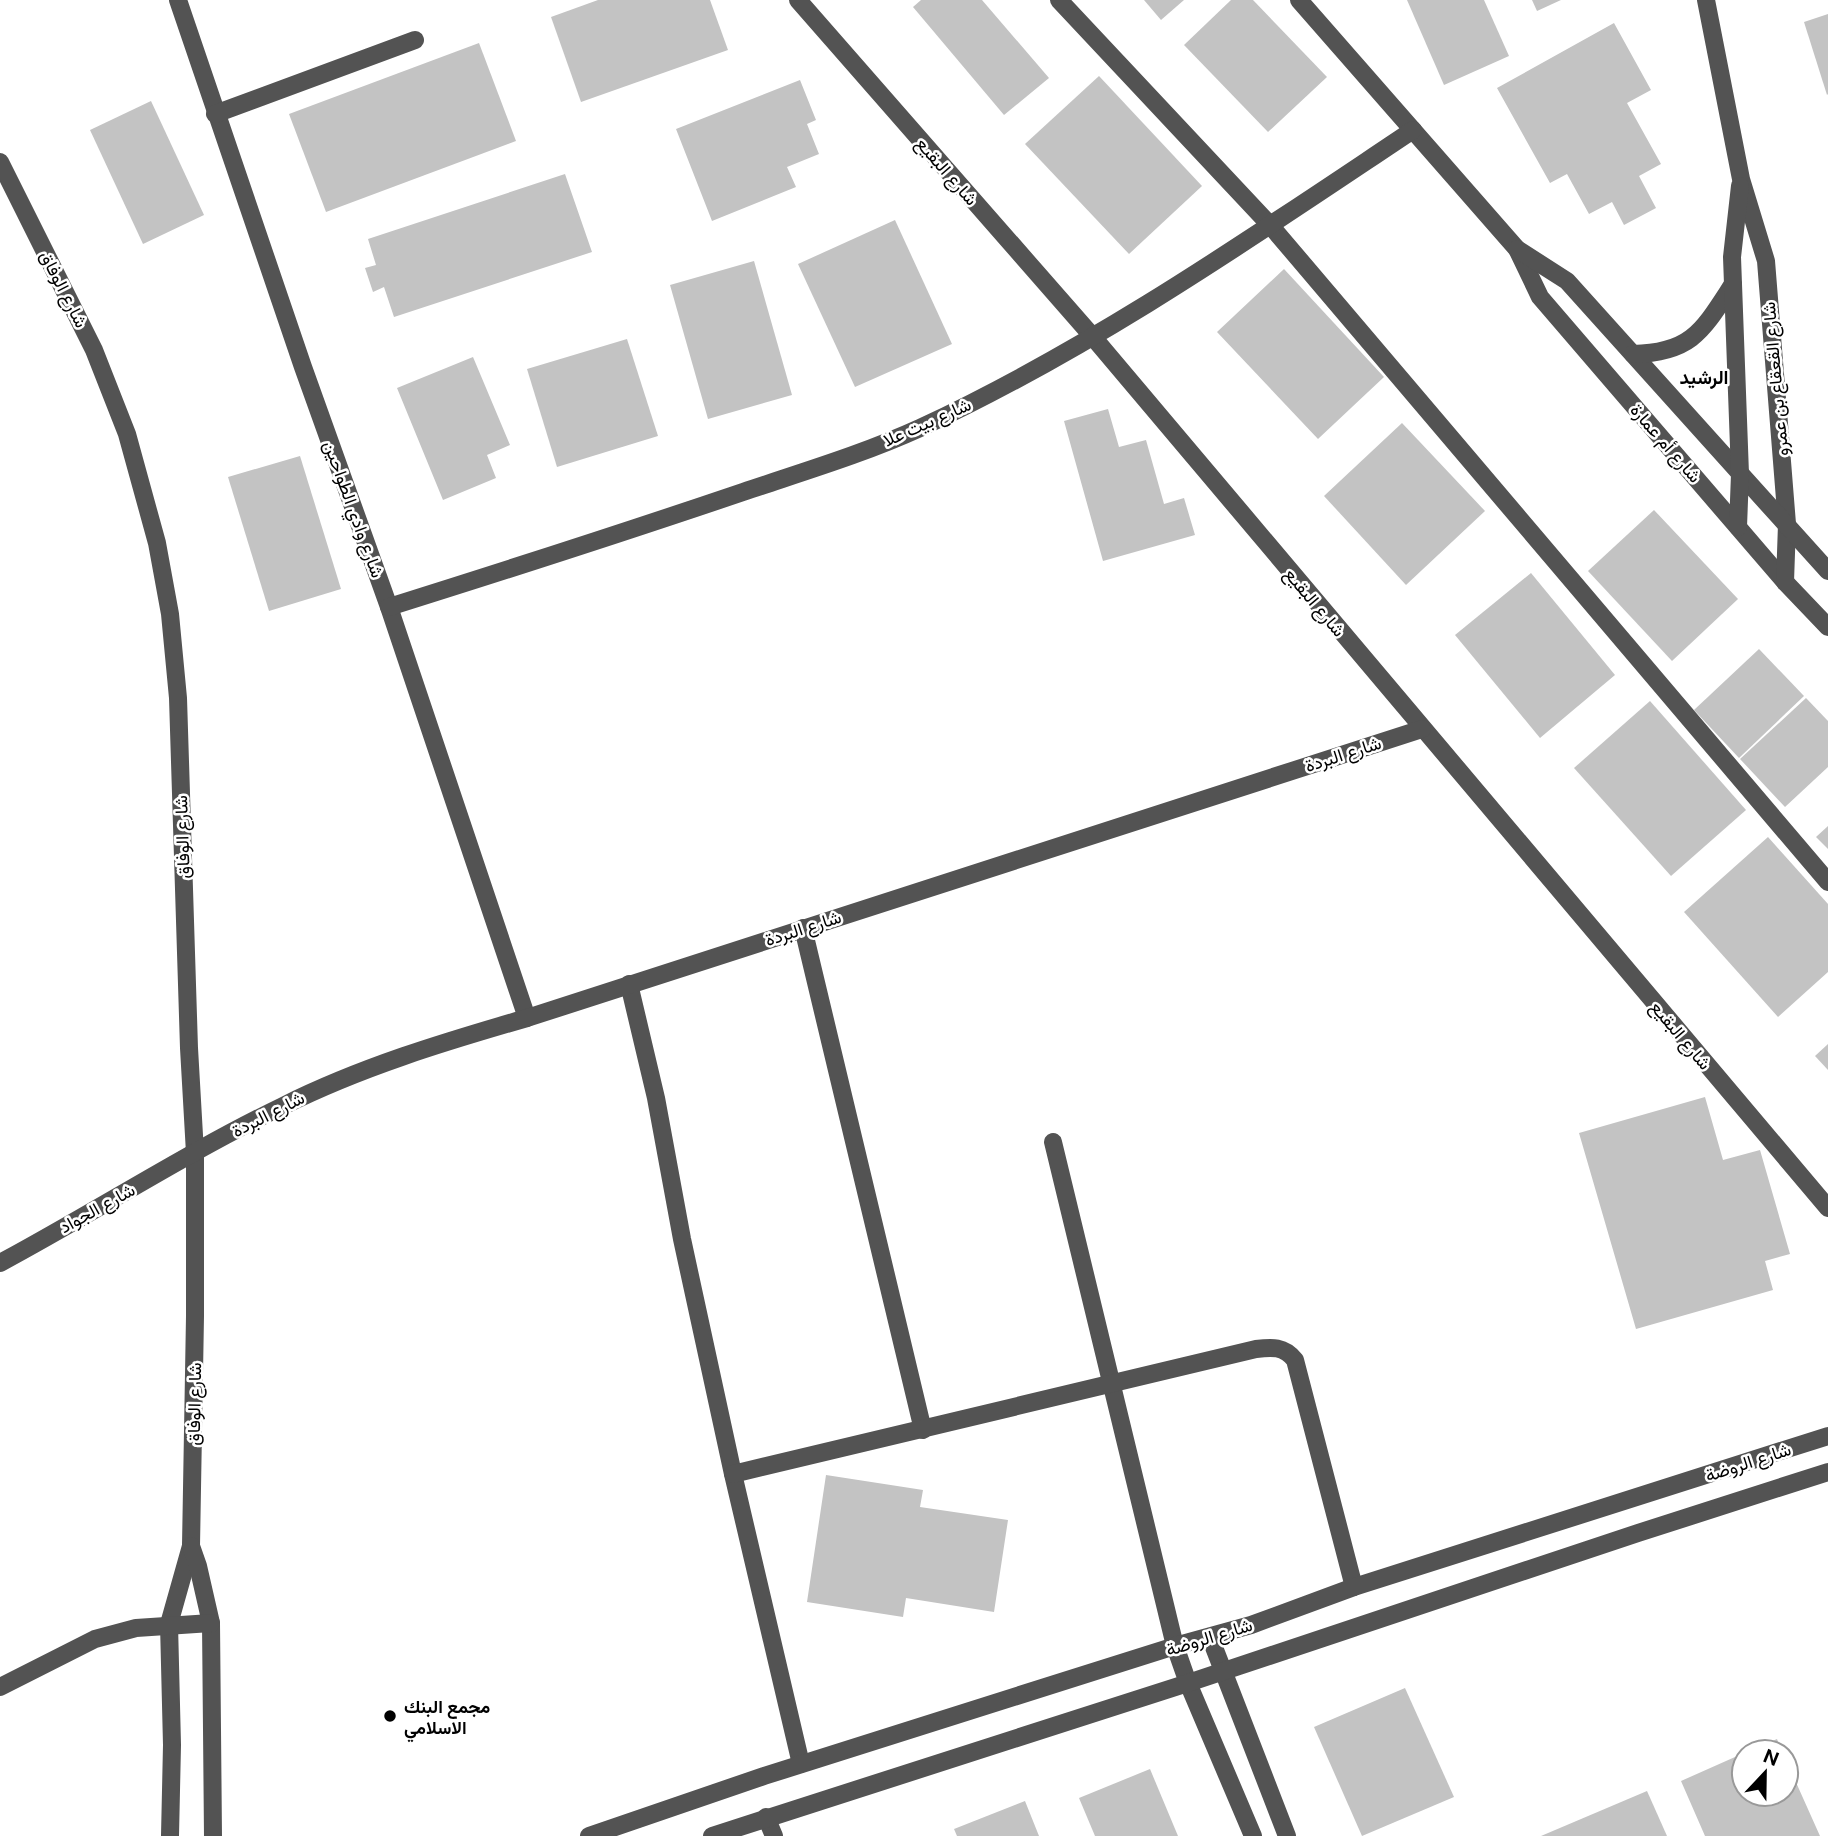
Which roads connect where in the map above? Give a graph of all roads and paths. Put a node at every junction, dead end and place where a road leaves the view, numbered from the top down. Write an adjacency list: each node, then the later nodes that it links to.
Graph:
1 (178, 0): 7 (street, شارع وادي الطواحين)
2 (798, 0): 14 (street, شارع البقيع)
3 (1059, 0): 11 (street)
4 (1298, 0): 8 (street, شارع أم عمارة)
5 (1706, 0): 10 (street, شارع القعقاع بن عمرو)
6 (415, 40): 7 (street)
7 (215, 114): 21 (street, شارع وادي الطواحين)
8 (1413, 130): 11 (street, شارع بيت علا); 12 (street, شارع أم عمارة)
9 (0, 162): 29 (street, شارع الوفاق)
10 (1741, 179): 13 (street, شارع القعقاع بن عمرو); 17 (street, شارع القعقاع بن عمرو)
11 (1270, 225): 14 (street, شارع بيت علا); 24 (street)
12 (1517, 249): 15 (street, شارع أم عمارة); 18 (street, شارع أم عمارة)
13 (1733, 284): 15 (street); 16 (street, شارع القعقاع بن عمرو)
14 (1093, 337): 21 (street, شارع بيت علا); 23 (street, شارع البقيع)
15 (1633, 354): 16 (street, شارع أم عمارة)
16 (1740, 474): 17 (street, شارع أم عمارة); 18 (street, شارع القعقاع بن عمرو)
17 (1787, 524): 19 (street, شارع أم عمارة); 20 (street, شارع القعقاع بن عمرو)
18 (1738, 527): 20 (street, شارع أم عمارة)
19 (1828, 571)
20 (1785, 582): 22 (street, شارع أم عمارة)
21 (389, 607): 27 (street, شارع وادي الطواحين)
22 (1828, 627)
23 (1422, 729): 25 (street, شارع البردة); 30 (street, شارع البقيع)
24 (1828, 883)
25 (803, 928): 26 (street, شارع البردة); 33 (street)
26 (629, 984): 27 (street, شارع البردة); 36 (street)
27 (527, 1018): 29 (street, شارع البردة)
28 (1052, 1142): 32 (street)
29 (195, 1153): 31 (street, شارع الجواد); 37 (street, شارع الوفاق)
30 (1828, 1208)
31 (0, 1263)
32 (1113, 1384): 33 (street); 38 (street); 42 (street)
33 (923, 1430): 36 (street)
34 (1828, 1436): 38 (street, شارع الروضة)
35 (1828, 1472): 43 (street, شارع الروضة)
36 (733, 1474): 46 (street)
37 (191, 1546): 39 (street, شارع الوفاق); 40 (street, شارع الوفاق)
38 (1354, 1587): 41 (street, شارع الروضة)
39 (211, 1623): 40 (street); 49 (street, شارع الوفاق)
40 (169, 1624): 45 (street); 48 (street, شارع الوفاق)
41 (1210, 1637): 42 (street, شارع الروضة); 43 (street)
42 (1175, 1646): 44 (street); 46 (street, شارع الروضة)
43 (1223, 1670): 44 (street, شارع الروضة); 54 (street)
44 (1188, 1683): 47 (street, شارع الروضة); 53 (street)
45 (0, 1688)
46 (802, 1764): 50 (street, شارع الروضة)
47 (766, 1817): 51 (street, شارع الروضة); 52 (street)
48 (170, 1836)
49 (213, 1836)
50 (589, 1836)
51 (712, 1836)
52 (774, 1836)
53 (1252, 1836)
54 (1287, 1836)

